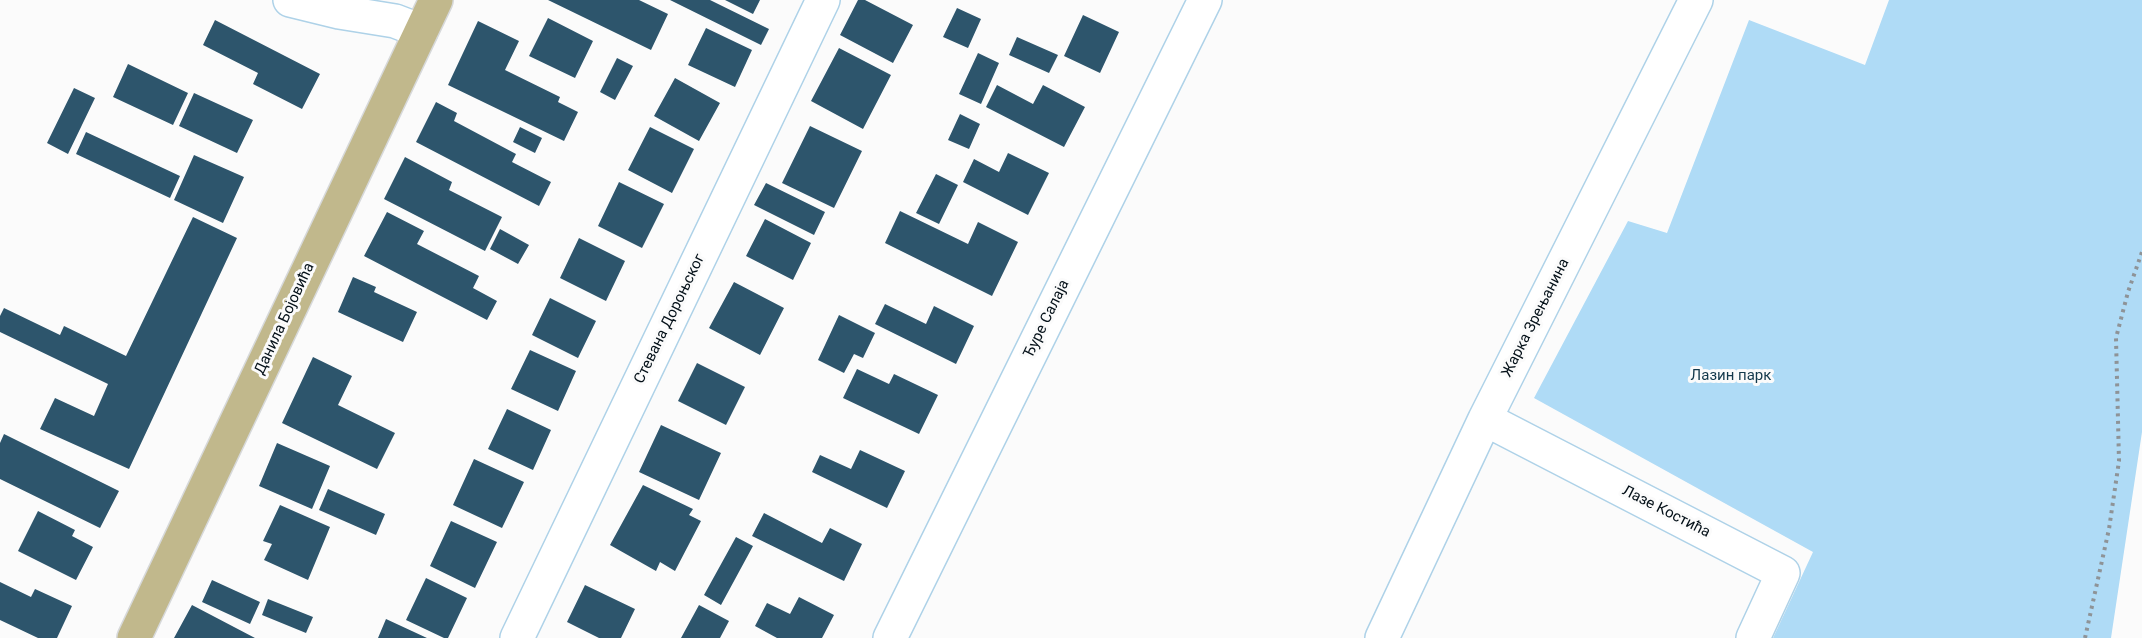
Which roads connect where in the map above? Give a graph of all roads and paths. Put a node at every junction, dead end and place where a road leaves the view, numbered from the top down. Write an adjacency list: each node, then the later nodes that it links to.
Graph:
1 (290, 0): 6 (street)
2 (436, 0): 6 (main road, Данила Бојовића)
3 (823, 0): 10 (street, Стевана Дороњског)
4 (1205, 0): 11 (street, Ђуре Салаја)
5 (1696, 0): 8 (street, Жарка Зрењанина)
6 (421, 32): 9 (main road, Данила Бојовића)
7 (2142, 252): 14 (path)
8 (1485, 419): 12 (street, Жарка Зрењанина); 13 (street, Лазе Костића)
9 (134, 638)
10 (517, 638)
11 (890, 638)
12 (1382, 638)
13 (1753, 638)
14 (2085, 638)

